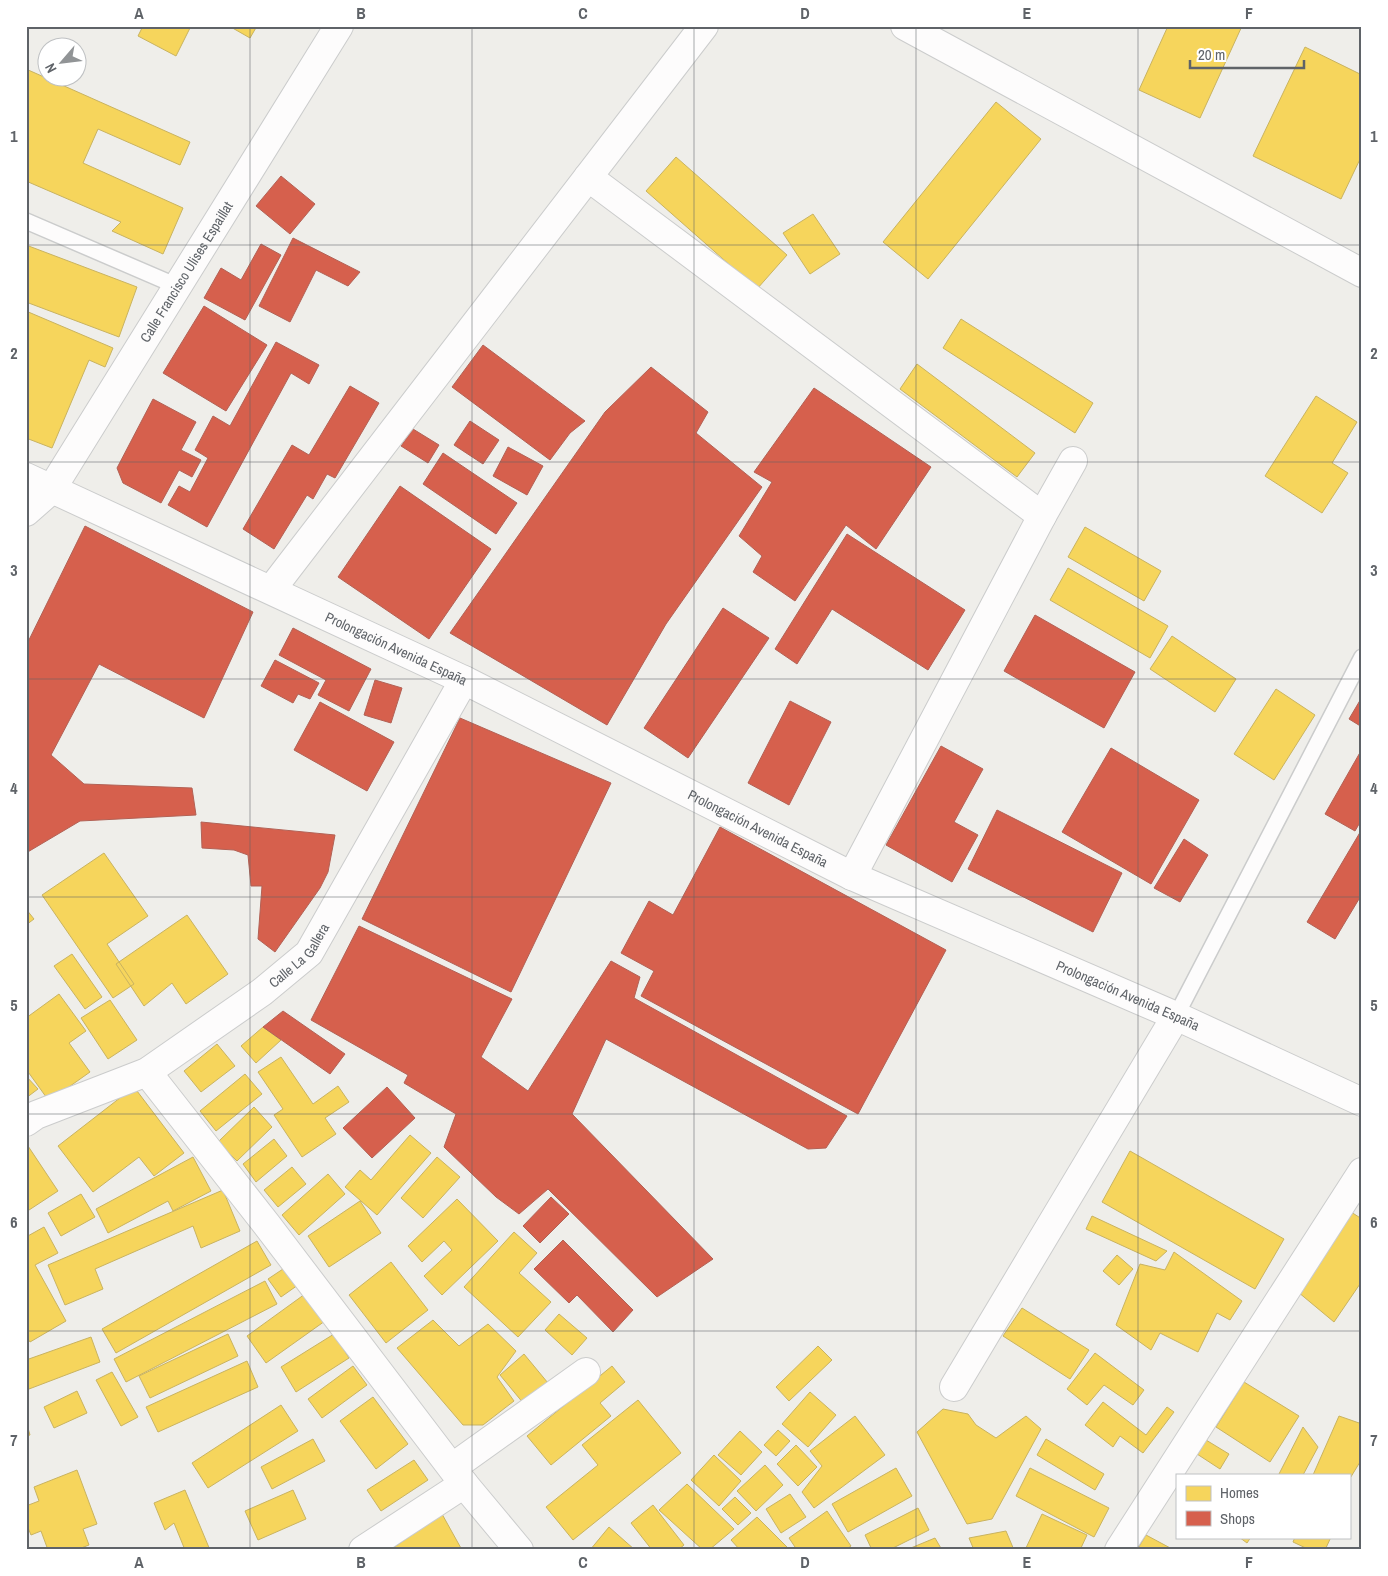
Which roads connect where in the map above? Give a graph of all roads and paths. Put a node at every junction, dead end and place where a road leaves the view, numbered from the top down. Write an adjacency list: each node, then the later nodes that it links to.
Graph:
1 (339, 26): 7 (street, Calle Francisco Ulises Espaillat)
2 (704, 26): 4 (street)
3 (905, 26): 6 (street)
4 (588, 178): 12 (street); 13 (street)
5 (26, 222): 7 (lane)
6 (1362, 272)
7 (177, 286): 10 (street, Calle Francisco Ulises Espaillat)
8 (1073, 460): 12 (street)
9 (26, 477): 10 (street, Prolongación Avenida España)
10 (51, 490): 11 (street, Calle Francisco Ulises Espaillat); 13 (street, Prolongación Avenida España)
11 (26, 512)
12 (1042, 516): 16 (street)
13 (271, 590): 15 (street, Prolongación Avenida España)
14 (1362, 657): 17 (lane)
15 (464, 680): 16 (street, Prolongación Avenida España); 18 (street, Calle La Gallera)
16 (852, 876): 17 (street, Prolongación Avenida España)
17 (1176, 1016): 19 (street, Prolongación Avenida España); 23 (street)
18 (147, 1072): 20 (street, Calle La Gallera); 24 (street)
19 (1362, 1102)
20 (26, 1122)
21 (1362, 1172): 27 (street)
22 (586, 1372): 24 (street)
23 (954, 1387)
24 (458, 1476): 25 (street); 26 (street)
25 (363, 1550)
26 (519, 1550)
27 (1119, 1550)

